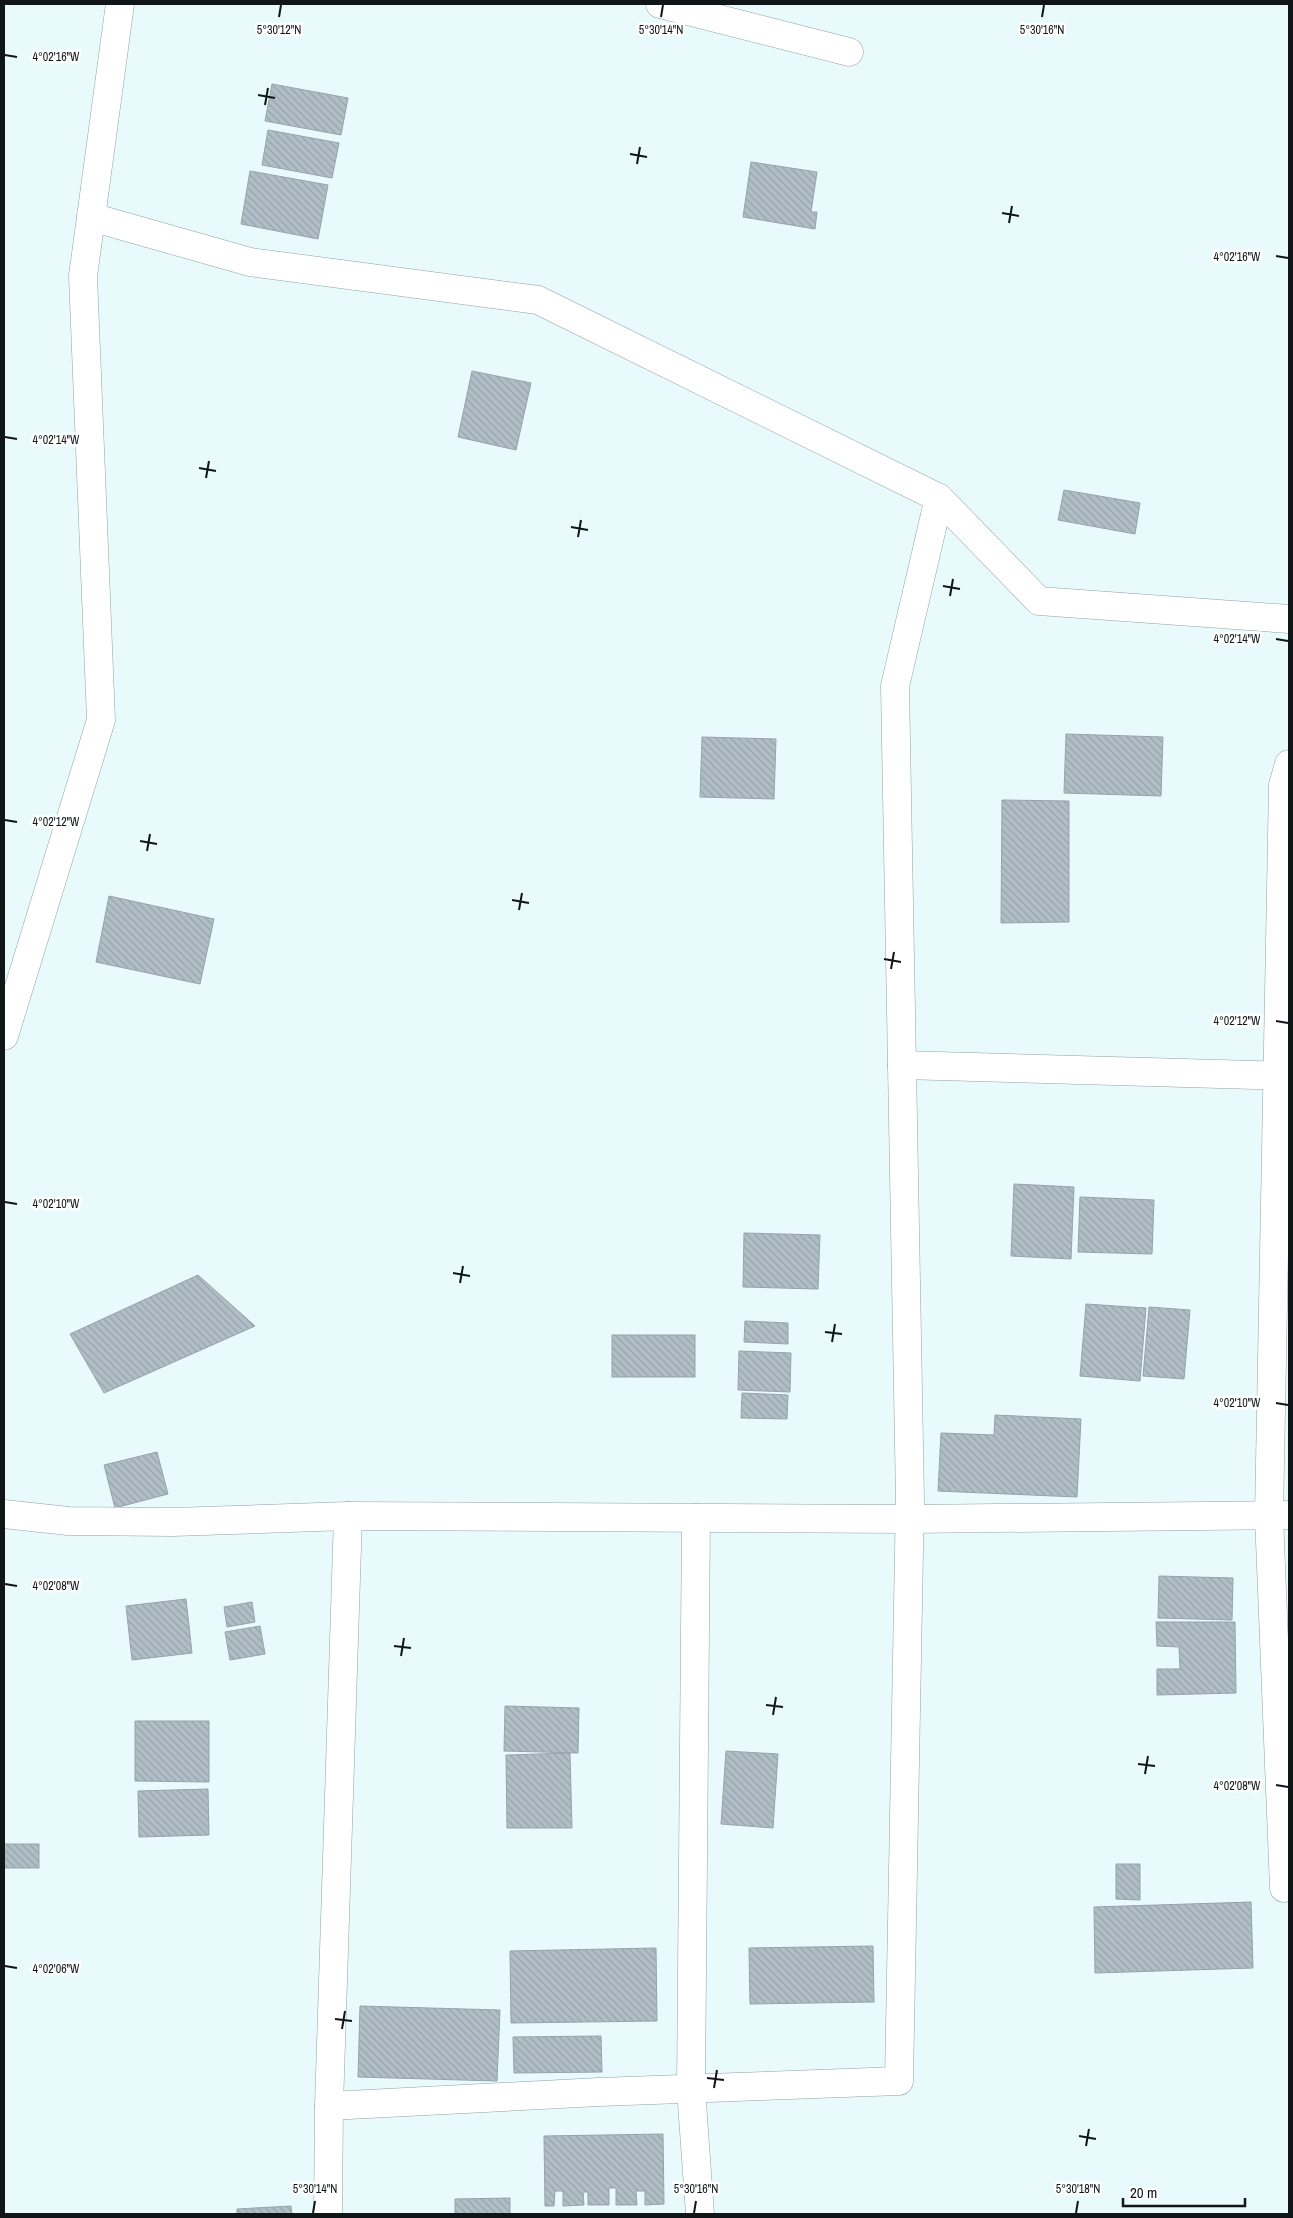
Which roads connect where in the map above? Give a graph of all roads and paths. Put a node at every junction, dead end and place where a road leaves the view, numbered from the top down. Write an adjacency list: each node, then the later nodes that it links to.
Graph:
1 (120, 4): 4 (street)
2 (660, 4): 3 (street)
3 (849, 52)
4 (92, 217): 5 (street); 8 (street)
5 (939, 498): 6 (street); 9 (street)
6 (1289, 620)
7 (1289, 764): 10 (street)
8 (4, 1036)
9 (902, 1065): 10 (street); 15 (street)
10 (1284, 1076): 13 (street)
11 (4, 1514): 12 (street)
12 (348, 1516): 14 (street); 18 (street)
13 (1279, 1516): 15 (street); 16 (street)
14 (696, 1518): 15 (street); 17 (street)
15 (910, 1519): 17 (street)
16 (1284, 1888)
17 (691, 2089): 18 (street); 20 (street)
18 (329, 2106): 19 (street)
19 (328, 2214)
20 (700, 2214)

